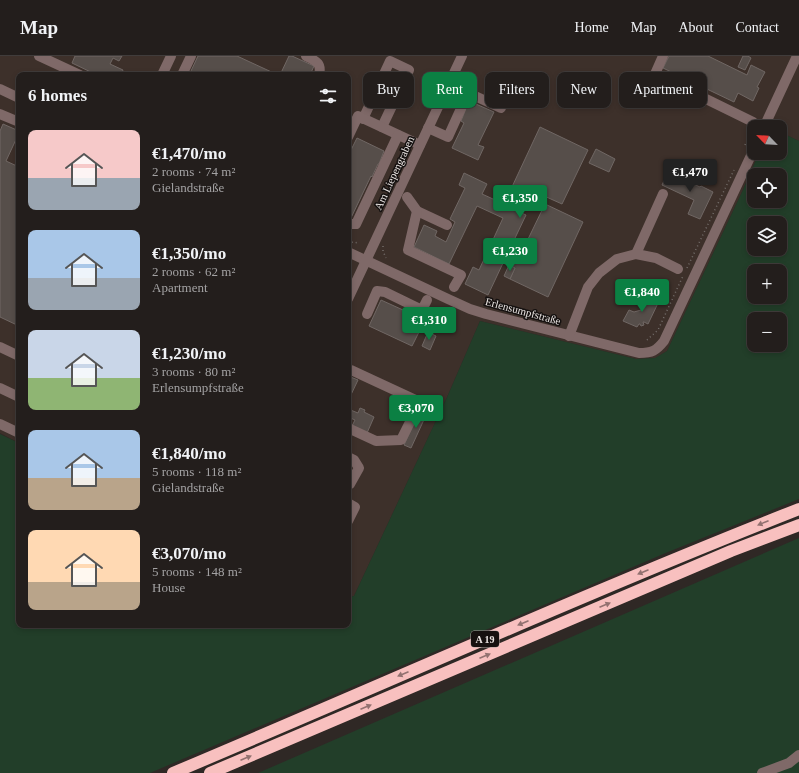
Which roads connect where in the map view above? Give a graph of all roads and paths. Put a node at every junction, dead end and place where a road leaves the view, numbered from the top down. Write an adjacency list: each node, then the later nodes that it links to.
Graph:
1 (39, 56): 8 (street)
2 (171, 56): 9 (street)
3 (191, 56): 10 (street)
4 (306, 56): 11 (street)
5 (462, 56): 12 (street, Am Liepengraben)
6 (663, 56): 21 (street)
7 (797, 56): 19 (street)
8 (74, 72)
9 (163, 72)
10 (183, 72)
11 (319, 72)
12 (455, 72)
13 (0, 89): 14 (street)
14 (16, 97)
15 (438, 108): 23 (street, Am Liepengraben)
16 (461, 108): 23 (street)
17 (0, 114): 20 (street)
18 (363, 119): 22 (street); 22 (street); 24 (street)
19 (767, 120)
20 (16, 121)
21 (747, 123)
22 (382, 128): 25 (street)
23 (428, 128): 26 (street, Am Liepengraben)
24 (351, 131)
25 (398, 135): 26 (street); 32 (street)
26 (420, 145): 40 (street, Am Liepengraben)
27 (747, 153): 46 (street, Erlensumpfstraße)
28 (736, 166): 47 (path)
29 (663, 194): 38 (street)
30 (407, 198): 31 (street)
31 (417, 211): 33 (street); 42 (street)
32 (351, 224)
33 (447, 226)
34 (351, 242): 35 (path)
35 (359, 242)
36 (383, 246): 39 (path)
37 (351, 253): 40 (street, Erlensumpfstraße)
38 (636, 254): 41 (street); 46 (street)
39 (386, 258)
40 (366, 260): 43 (street, Am Liepengraben); 46 (street, Erlensumpfstraße)
41 (678, 269)
42 (454, 287)
43 (351, 292)
44 (427, 300): 45 (street)
45 (367, 314)
46 (569, 336)
47 (647, 340)
48 (0, 347): 49 (street)
49 (16, 355)
50 (351, 370): 54 (street)
51 (0, 388): 52 (street)
52 (16, 396)
53 (0, 424): 55 (street)
54 (351, 429)
55 (16, 432)
56 (351, 458): 57 (street)
57 (351, 482)
58 (351, 505): 60 (street)
59 (799, 508): 63 (highway, A 19, one-way to 63)
60 (351, 515)
61 (799, 524): 64 (highway, A 19, one-way to 61)
62 (799, 755): 65 (street)
63 (173, 773)
64 (210, 773)
65 (762, 773)

